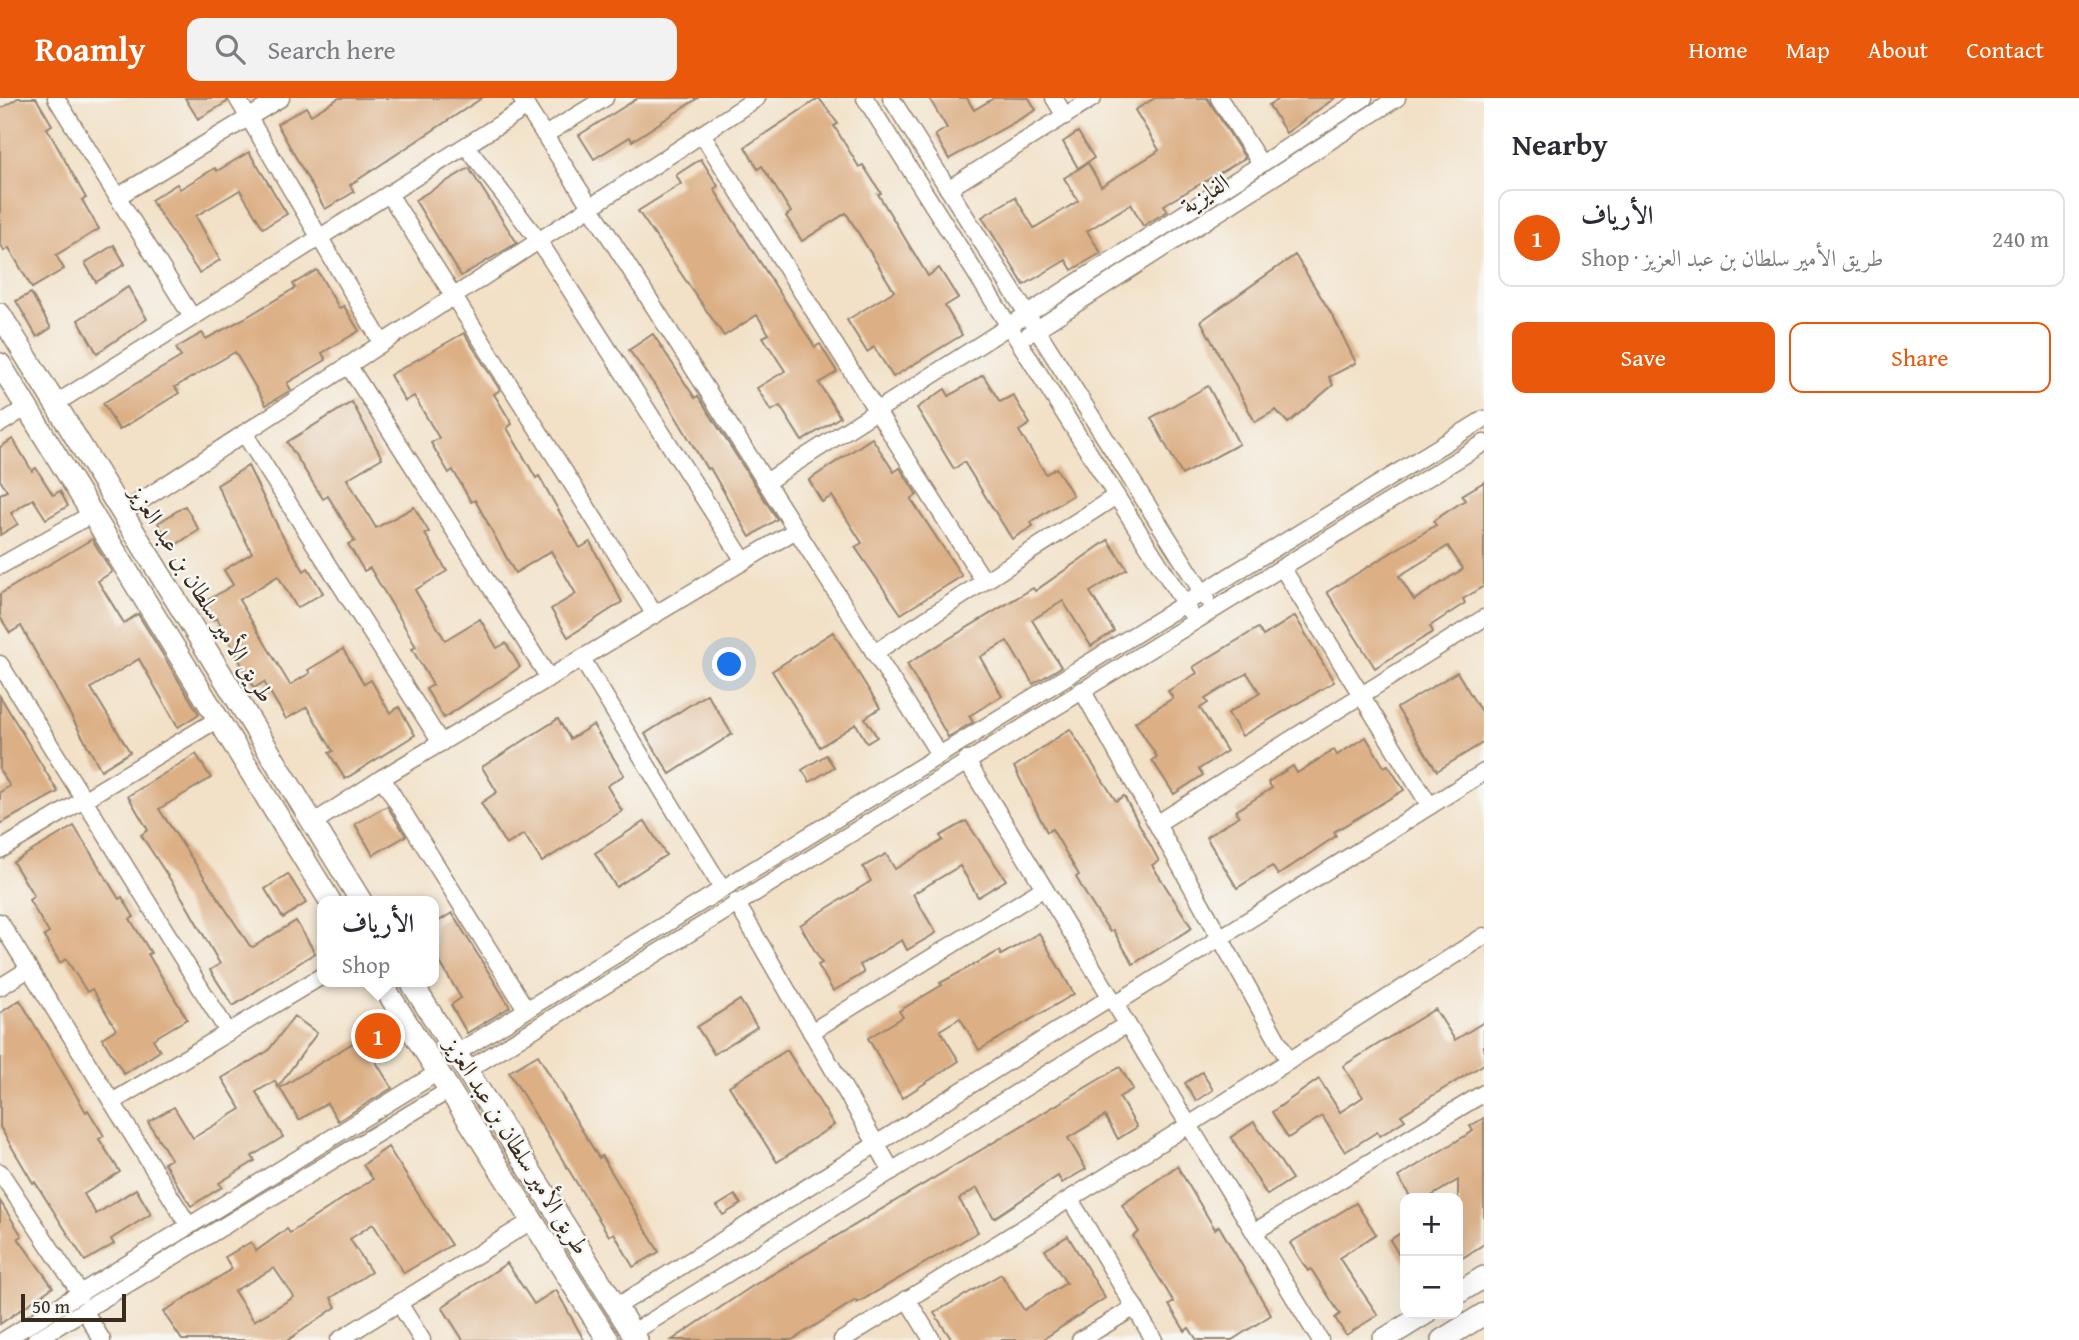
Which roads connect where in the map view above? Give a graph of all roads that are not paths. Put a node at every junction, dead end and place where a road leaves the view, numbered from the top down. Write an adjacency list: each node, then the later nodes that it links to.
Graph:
1 (56, 98): 22 (street)
2 (237, 98): 15 (street)
3 (281, 98): 15 (street)
4 (605, 98): 17 (street)
5 (757, 98): 16 (street)
6 (865, 98): 30 (street)
7 (891, 98): 20 (street)
8 (1054, 98): 14 (street)
9 (1093, 98): 14 (street)
10 (1219, 98): 19 (street)
11 (1364, 98): 19 (street, الفايزية)
12 (1397, 98): 31 (street, الفايزية)
13 (524, 103): 17 (street); 18 (street)
14 (1065, 116): 20 (street)
15 (249, 118): 22 (street); 24 (street)
16 (702, 134): 23 (street); 38 (street)
17 (545, 135): 23 (street)
18 (466, 146): 21 (street); 25 (street)
19 (1261, 164): 28 (street, الفايزية)
20 (948, 189): 28 (street)
21 (389, 194): 24 (street); 26 (street)
22 (117, 197): 29 (street)
23 (590, 207): 25 (street); 43 (street)
24 (318, 238): 29 (street); 33 (street)
25 (538, 241): 26 (street); 48 (street)
26 (455, 295): 33 (street); 55 (street)
27 (0, 314): 36 (main road, طريق الأمير سلطان بن عبد العزيز)
28 (1027, 314): 30 (street, الفايزية); 31 (street)
29 (192, 317): 36 (street)
30 (1009, 326): 32 (street); 38 (street, الفايزية)
31 (1038, 328): 32 (street, الفايزية); 52 (street)
32 (1018, 341): 44 (street)
33 (382, 343): 35 (street)
34 (0, 364): 37 (main road, طريق الأمير سلطان بن عبد العزيز)
35 (348, 365): 41 (street); 61 (street)
36 (55, 404): 46 (main road, طريق الأمير سلطان بن عبد العزيز)
37 (27, 407): 40 (street); 45 (main road, طريق الأمير سلطان بن عبد العزيز)
38 (877, 412): 43 (street, الفايزية); 51 (street)
39 (1484, 419): 52 (street)
40 (0, 424)
41 (244, 433): 46 (street); 65 (street)
42 (1484, 443): 50 (street)
43 (766, 482): 47 (street)
44 (1116, 496): 51 (street); 53 (street)
45 (92, 514): 49 (street); 64 (main road, طريق الأمير سلطان بن عبد العزيز)
46 (121, 514): 73 (main road, طريق الأمير سلطان بن عبد العزيز)
47 (796, 530): 48 (street); 58 (street)
48 (744, 561): 55 (street)
49 (0, 566)
50 (1283, 569): 54 (street); 63 (street)
51 (984, 581): 58 (street)
52 (1202, 591): 53 (street); 54 (street)
53 (1184, 603): 57 (street); 66 (street)
54 (1215, 612): 57 (street)
55 (654, 615): 59 (street)
56 (1484, 618): 63 (street)
57 (1196, 622): 62 (street)
58 (874, 653): 66 (street)
59 (582, 659): 61 (street); 75 (street)
60 (0, 664): 70 (street)
61 (550, 678): 65 (street)
62 (1083, 690): 67 (street); 72 (street)
63 (1360, 696): 71 (street); 72 (street)
64 (218, 719): 70 (street); 77 (main road, طريق الأمير سلطان بن عبد العزيز)
65 (441, 743): 69 (street)
66 (939, 754): 75 (street)
67 (966, 760): 76 (street); 79 (street)
68 (1484, 772): 71 (street)
69 (382, 778): 73 (street); 89 (street)
70 (83, 799): 74 (street); 91 (street)
71 (1430, 806): 82 (street)
72 (1158, 823): 82 (street)
73 (313, 824): 78 (main road, طريق الأمير سلطان بن عبد العزيز)
74 (0, 850)
75 (722, 888): 89 (street)
76 (1044, 888): 88 (street); 92 (street)
77 (327, 896)
78 (358, 896)
79 (736, 902): 92 (street); 94 (street)
80 (0, 922): 83 (street)
81 (1484, 936): 93 (street)
82 (1222, 937): 88 (street); 93 (street)
83 (29, 969): 85 (street); 97 (street)
84 (317, 979): 91 (street)
85 (0, 987)
86 (384, 987): 95 (main road, طريق الأمير سلطان بن عبد العزيز)
87 (414, 987): 94 (main road, طريق الأمير سلطان بن عبد العزيز)
88 (1113, 1000): 90 (street); 99 (street)
89 (526, 1009): 94 (street)
90 (1127, 1024): 98 (street); 100 (street)
91 (228, 1032): 97 (street)
92 (811, 1032): 99 (street)
93 (1289, 1061): 98 (street)
94 (461, 1062): 111 (main road, طريق الأمير سلطان بن عبد العزيز)
95 (446, 1080): 103 (main road, طريق الأمير سلطان بن عبد العزيز); 104 (street); 109 (street)
96 (1484, 1093): 105 (street)
97 (112, 1102): 104 (street)
98 (1189, 1125): 102 (street); 105 (street)
99 (875, 1145): 100 (street); 111 (street)
100 (892, 1171): 115 (street)
101 (1, 1175): 109 (street)
102 (1070, 1199): 108 (street); 112 (street)
103 (533, 1220): 110 (street); 121 (main road, طريق الأمير سلطان بن عبد العزيز)
104 (189, 1226): 109 (street)
105 (1254, 1232): 126 (street)
106 (1484, 1277): 107 (main road)
107 (1463, 1290)
108 (907, 1299): 122 (street); 123 (street)
109 (82, 1302): 116 (street); 117 (street); 118 (street)
110 (399, 1303): 119 (street); 120 (street)
111 (616, 1307): 115 (main road, طريق الأمير سلطان بن عبد العزيز)
112 (1135, 1307): 124 (street); 125 (street)
113 (1484, 1314): 128 (main road)
114 (1417, 1319): 127 (main road)
115 (635, 1337)
116 (5, 1340)
117 (35, 1340)
118 (102, 1340)
119 (339, 1340)
120 (422, 1340)
121 (608, 1340)
122 (842, 1340)
123 (932, 1340)
124 (1080, 1340)
125 (1154, 1340)
126 (1320, 1340)
127 (1383, 1340)
128 (1442, 1340)

